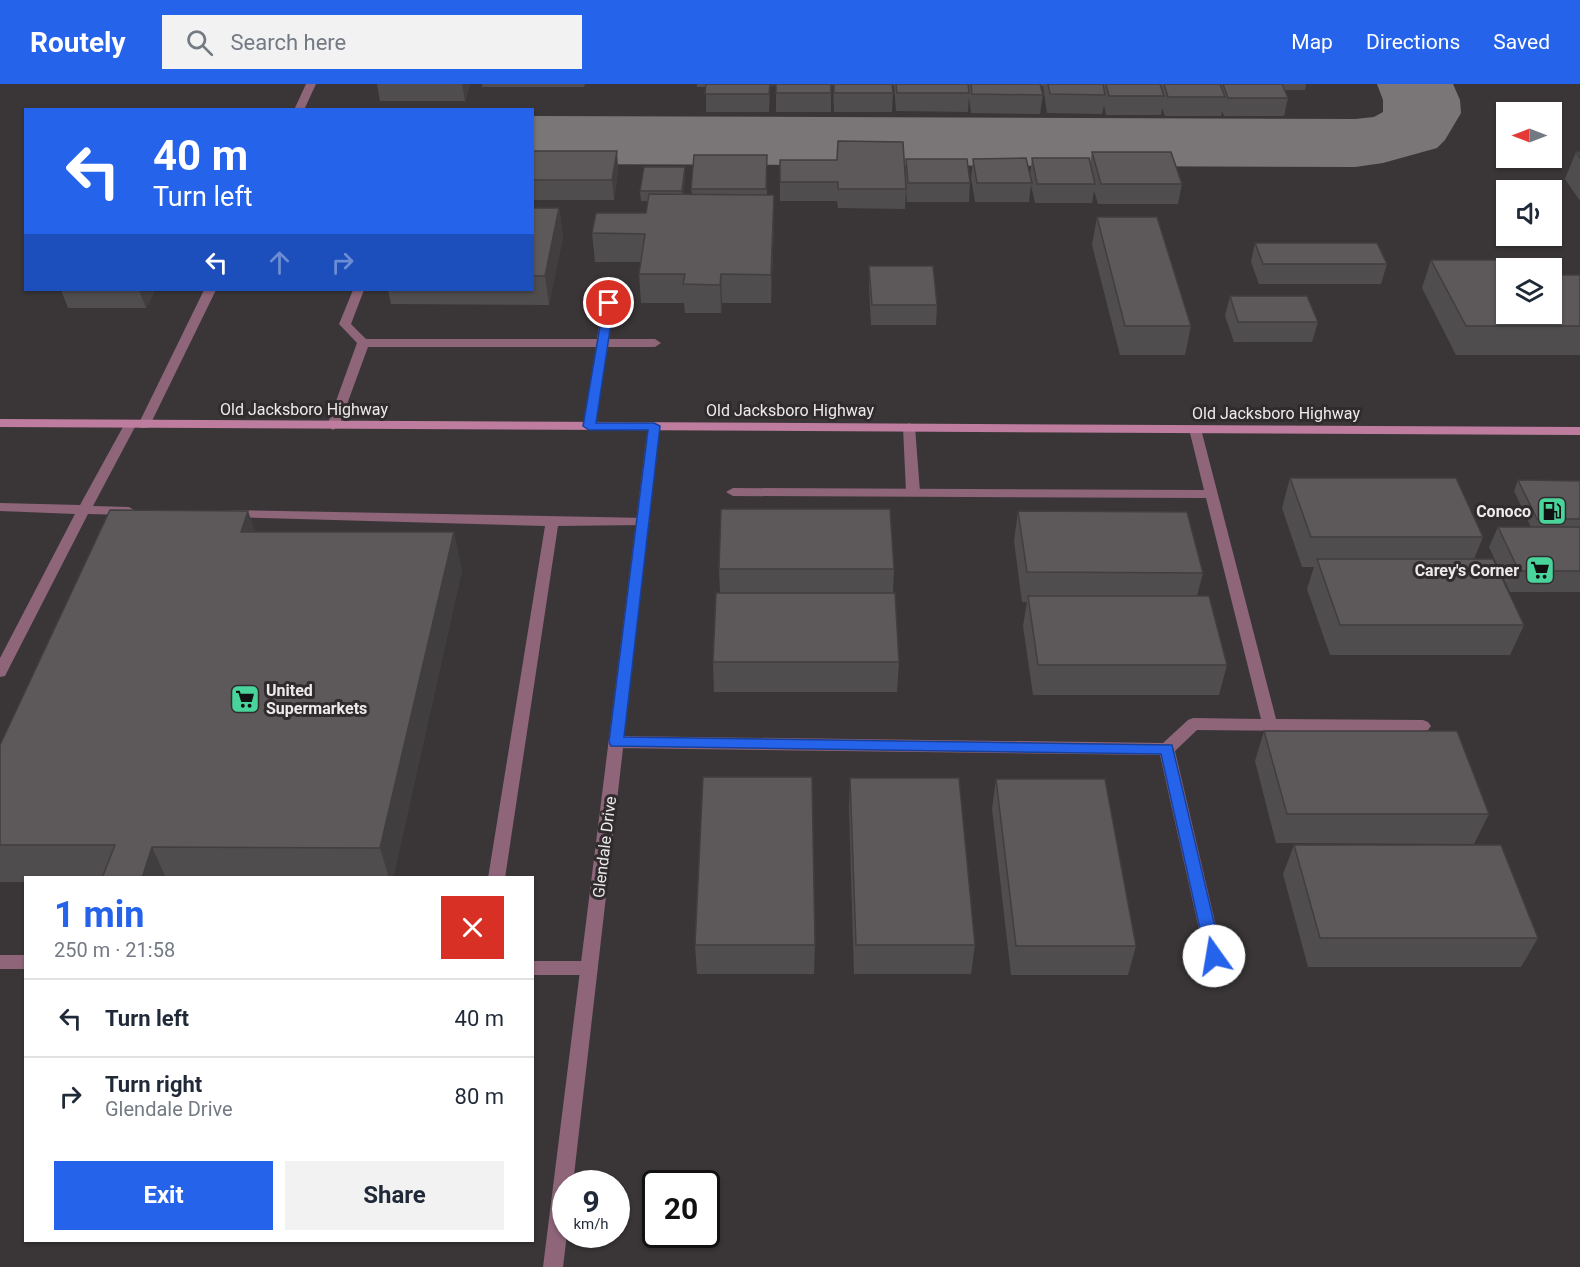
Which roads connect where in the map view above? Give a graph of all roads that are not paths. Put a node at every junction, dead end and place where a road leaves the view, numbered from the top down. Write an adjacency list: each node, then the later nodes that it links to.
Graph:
1 (311, 84): 2 (street)
2 (299, 108)
3 (612, 284): 6 (street)
4 (209, 291): 10 (street)
5 (358, 291): 7 (street)
6 (603, 342): 7 (street); 8 (street); 12 (street)
7 (363, 343): 11 (street)
8 (654, 343)
9 (0, 423): 10 (main road, Old Jacksboro Highway)
10 (137, 425): 11 (main road, Old Jacksboro Highway); 21 (street)
11 (333, 426): 12 (main road, Old Jacksboro Highway)
12 (589, 426): 13 (main road, Old Jacksboro Highway)
13 (654, 426): 14 (main road, Old Jacksboro Highway); 24 (street, Glendale Drive)
14 (909, 427): 15 (main road, Old Jacksboro Highway); 18 (street)
15 (1195, 429): 16 (main road, Old Jacksboro Highway); 19 (street)
16 (1580, 431)
17 (733, 492): 18 (street)
18 (913, 492): 19 (street)
19 (1211, 494): 27 (street)
20 (0, 507): 21 (street)
21 (84, 510): 22 (street); 26 (street)
22 (144, 512)
23 (216, 513): 25 (street)
24 (643, 521): 25 (street); 29 (street, Glendale Drive)
25 (552, 522): 31 (street)
26 (0, 672)
27 (1270, 725): 28 (street); 30 (street)
28 (1423, 726)
29 (616, 742): 30 (street); 34 (street, Glendale Drive)
30 (1167, 749): 32 (street)
31 (496, 876)
32 (1214, 956)
33 (534, 968): 34 (street)
34 (589, 968): 35 (street, Glendale Drive)
35 (553, 1267)

